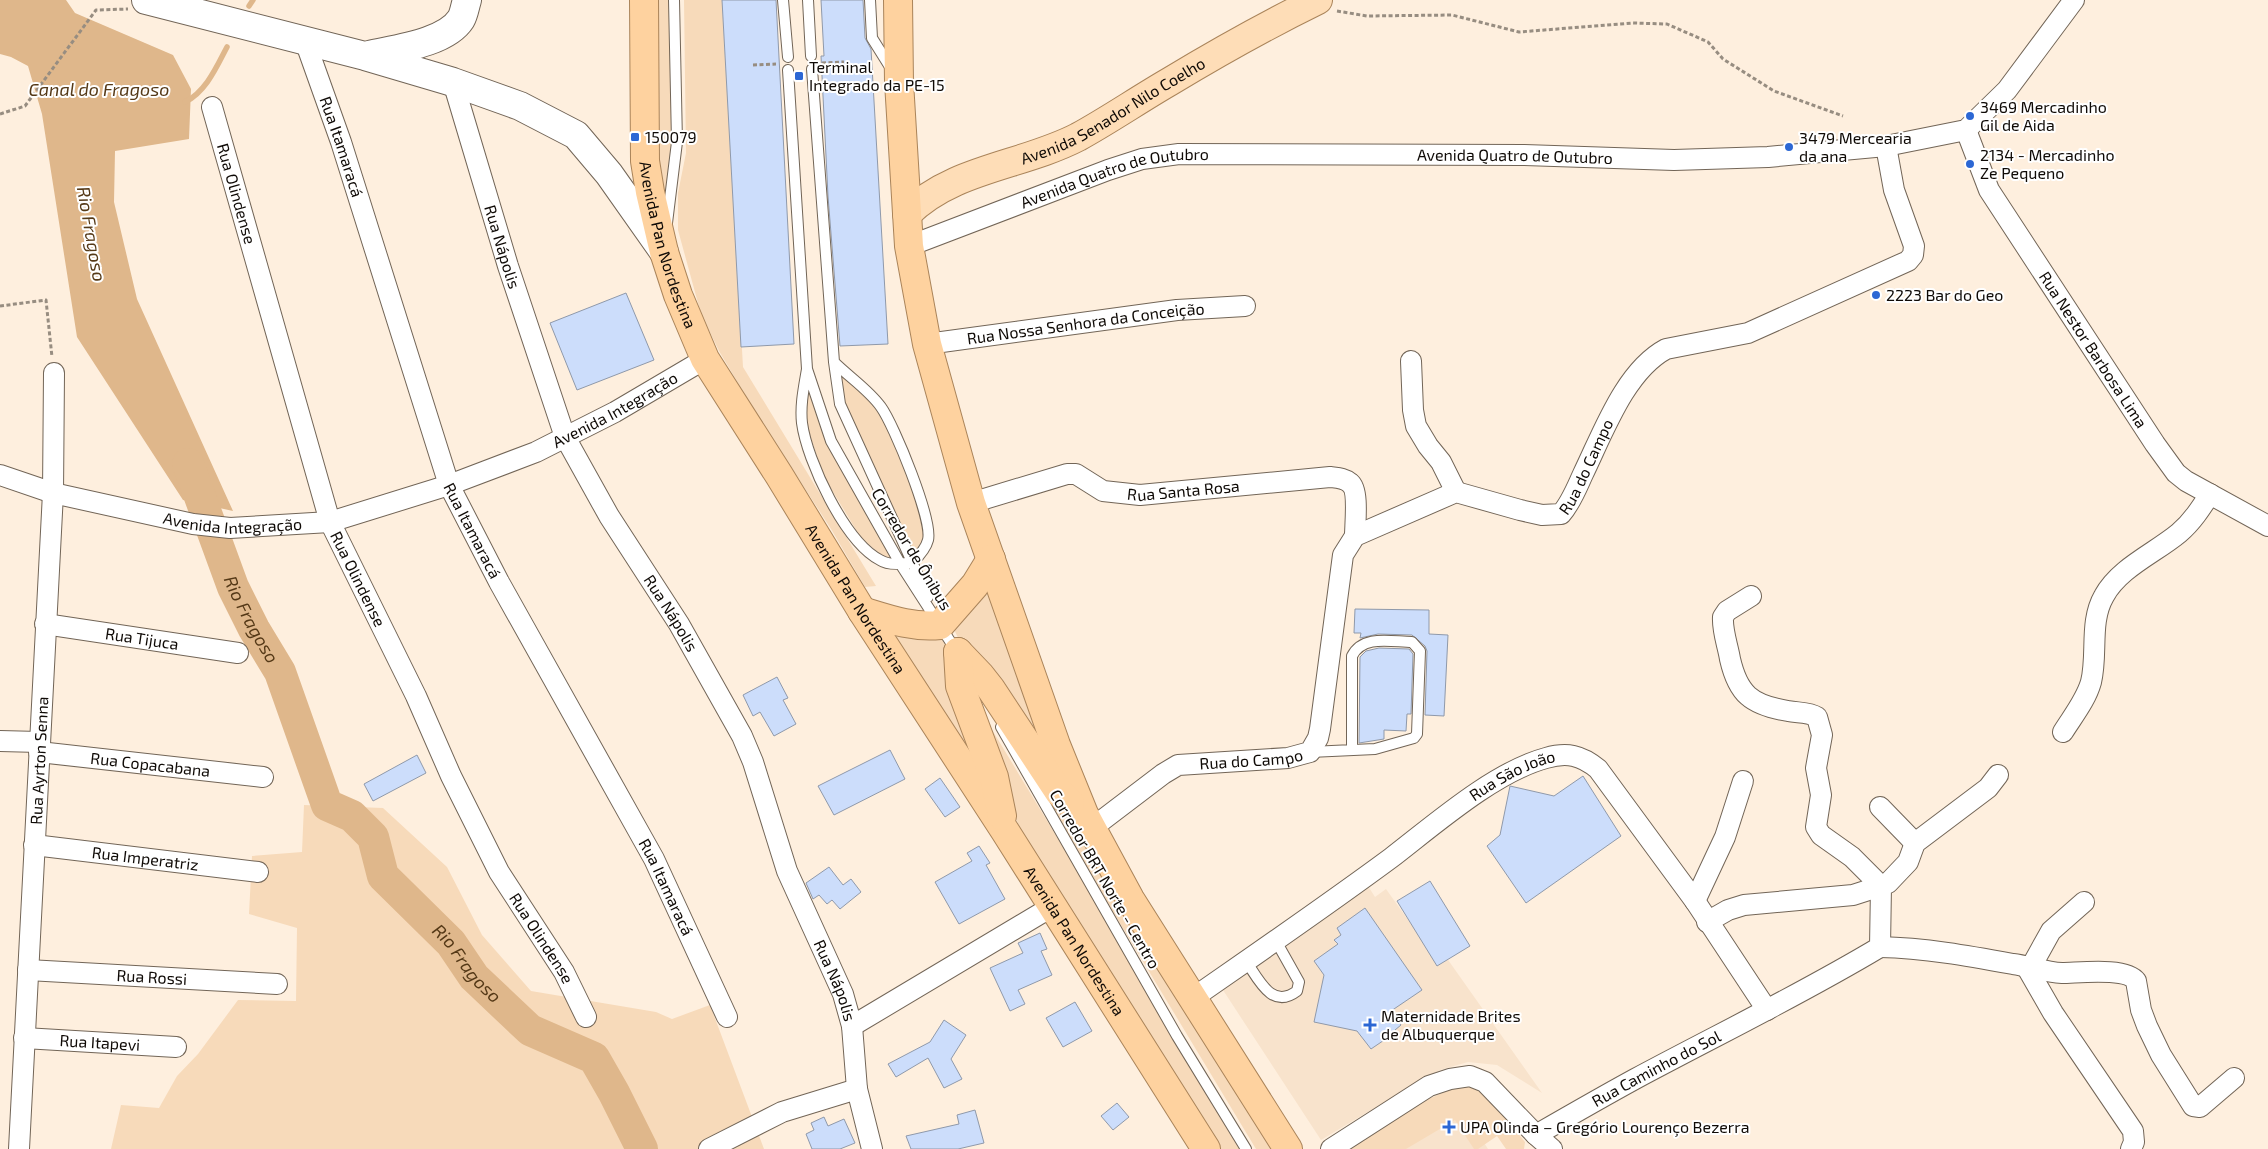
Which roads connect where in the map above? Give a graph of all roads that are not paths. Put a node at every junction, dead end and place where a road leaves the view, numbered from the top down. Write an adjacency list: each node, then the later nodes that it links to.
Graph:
1 (146, 0): 11 (main road)
2 (467, 0): 12 (main road)
3 (644, 0): 24 (highway, Avenida Pan Nordestina)
4 (674, 0): 24 (lane)
5 (783, 0): 14 (lane)
6 (808, 0): 13 (lane)
7 (870, 0): 18 (lane)
8 (898, 0): 18 (highway)
9 (2074, 0): 20 (street)
10 (1312, 3): 22 (main road, Avenida Senador Nilo Coelho)
11 (306, 41): 12 (main road); 34 (street, Rua Itamaracá)
12 (365, 56): 17 (main road)
13 (811, 56)
14 (788, 57)
15 (812, 68): 28 (lane)
16 (788, 70): 30 (lane)
17 (453, 82): 24 (main road); 32 (street, Rua Nápolis)
18 (899, 82): 22 (highway)
19 (212, 107): 39 (street, Rua Olindense)
20 (1966, 130): 21 (street, Avenida Quatro de Outubro); 37 (street, Rua Nestor Barbosa Lima)
21 (1886, 146): 23 (street, Avenida Quatro de Outubro); 35 (street, Rua do Campo)
22 (908, 214): 23 (highway)
23 (909, 246): 26 (highway)
24 (664, 252): 27 (highway, Avenida Pan Nordestina)
25 (1246, 306): 26 (street, Rua Nossa Senhora da Conceição)
26 (927, 344): 38 (highway)
27 (705, 360): 32 (street, Avenida Integração); 46 (highway, Avenida Pan Nordestina)
28 (834, 362): 43 (lane, Corredor de Ônibus); 43 (lane)
29 (1411, 362): 35 (street)
30 (807, 369): 44 (lane, Corredor de Ônibus); 44 (lane)
31 (54, 373): 36 (street, Rua Ayrton Senna)
32 (565, 437): 34 (street, Avenida Integração); 82 (street, Rua Nápolis)
33 (0, 475): 36 (street, Avenida Integração)
34 (449, 485): 39 (street, Avenida Integração); 81 (street, Rua Itamaracá)
35 (1456, 492): 41 (street)
36 (53, 493): 39 (street, Avenida Integração); 47 (street, Rua Ayrton Senna)
37 (2210, 494): 40 (street, Rua Nestor Barbosa Lima); 53 (street)
38 (972, 503): 41 (street, Rua Santa Rosa); 42 (highway)
39 (330, 522): 80 (street, Rua Olindense)
40 (2268, 526)
41 (1355, 536): 57 (street, Rua do Campo)
42 (991, 559): 48 (highway); 62 (highway)
43 (914, 562): 44 (lane); 48 (lane, Corredor de Ônibus)
44 (902, 565): 48 (lane, Corredor de Ônibus)
45 (1751, 596): 67 (street)
46 (862, 611): 48 (highway); 63 (highway, Avenida Pan Nordestina)
47 (45, 624): 50 (street, Rua Tijuca); 55 (street, Rua Ayrton Senna)
48 (940, 624): 49 (lane)
49 (958, 652): 51 (lane); 62 (highway); 63 (highway)
50 (238, 653)
51 (982, 695)
52 (997, 720): 92 (lane, Corredor BRT Norte - Centro)
53 (2063, 732)
54 (0, 741): 55 (street, Rua Copacabana)
55 (39, 747): 59 (street, Rua Copacabana); 65 (street, Rua Ayrton Senna)
56 (1352, 750): 56 (lane); 57 (lane)
57 (1310, 752): 62 (street, Rua do Campo)
58 (1998, 775): 64 (street)
59 (263, 777)
60 (1743, 781): 68 (street)
61 (1880, 807): 64 (street)
62 (1088, 821): 78 (highway)
63 (1005, 830): 70 (highway, Avenida Pan Nordestina)
64 (1915, 843): 67 (street)
65 (34, 846): 66 (street, Rua Imperatriz); 76 (street, Rua Ayrton Senna)
66 (258, 872)
67 (1881, 886): 71 (street); 73 (street)
68 (1695, 901): 71 (street, Rua São João); 72 (street, Rua São João)
69 (2084, 902): 75 (street)
70 (1053, 906): 82 (street); 91 (highway, Avenida Pan Nordestina)
71 (1707, 922): 79 (street, Rua São João)
72 (1276, 940): 74 (street, Rua São João); 74 (lane)
73 (1880, 948): 75 (street); 79 (street, Rua Caminho do Sol)
74 (1246, 961): 78 (street, Rua São João)
75 (2028, 966): 85 (street); 96 (street)
76 (28, 970): 77 (street, Rua Rossi); 83 (street, Rua Ayrton Senna)
77 (277, 984)
78 (1193, 998): 93 (highway)
79 (1763, 1013): 87 (street, Rua Caminho do Sol)
80 (586, 1017)
81 (727, 1017)
82 (852, 1026): 86 (street, Rua Nápolis)
83 (24, 1038): 84 (street, Rua Itapevi); 88 (street, Rua Ayrton Senna)
84 (176, 1047)
85 (2234, 1078)
86 (857, 1089): 89 (street); 90 (street, Rua Nápolis)
87 (1536, 1135): 94 (street); 95 (street)
88 (19, 1149)
89 (709, 1149)
90 (872, 1149)
91 (1206, 1149)
92 (1246, 1149)
93 (1288, 1149)
94 (1330, 1149)
95 (1552, 1149)
96 (2131, 1149)

